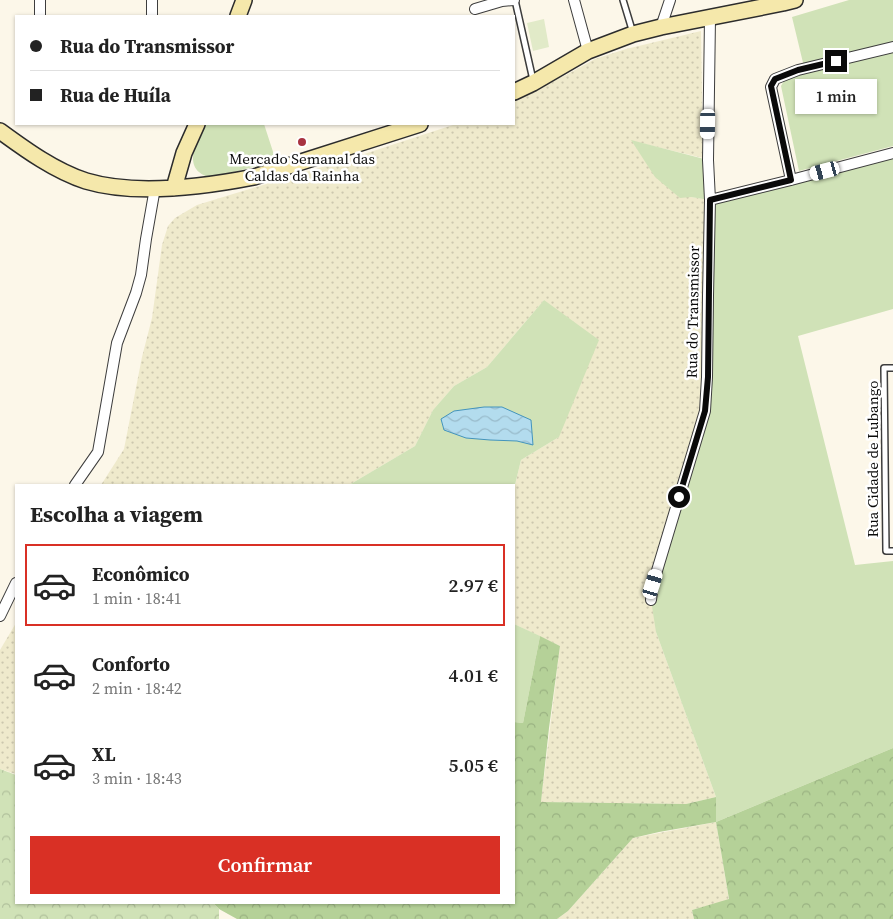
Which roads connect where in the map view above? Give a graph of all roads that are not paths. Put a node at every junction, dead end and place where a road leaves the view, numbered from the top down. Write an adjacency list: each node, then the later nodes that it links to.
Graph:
1 (40, 0): 10 (street)
2 (152, 0): 11 (street)
3 (244, 0): 12 (main road)
4 (514, 0): 9 (street); 18 (lane)
5 (574, 0): 17 (street)
6 (623, 0): 15 (lane)
7 (670, 0): 14 (street)
8 (795, 0): 13 (main road)
9 (475, 9)
10 (40, 15)
11 (152, 15)
12 (238, 15)
13 (710, 18): 14 (main road); 27 (street, Rua do Transmissor)
14 (661, 27): 15 (main road)
15 (633, 34): 17 (main road)
16 (893, 47): 24 (street)
17 (588, 50): 18 (main road)
18 (533, 83): 19 (main road)
19 (515, 92)
20 (197, 125): 26 (main road)
21 (417, 125): 26 (main road)
22 (0, 131): 25 (main road)
23 (893, 153): 24 (street)
24 (791, 180): 27 (street)
25 (155, 188): 26 (main road); 29 (street)
26 (174, 188)
27 (710, 200): 32 (street, Rua do Transmissor)
28 (893, 368): 30 (lane, Rua Cidade de Lubango)
29 (76, 484)
30 (893, 551)
31 (15, 585): 33 (street)
32 (651, 600)
33 (0, 616)

